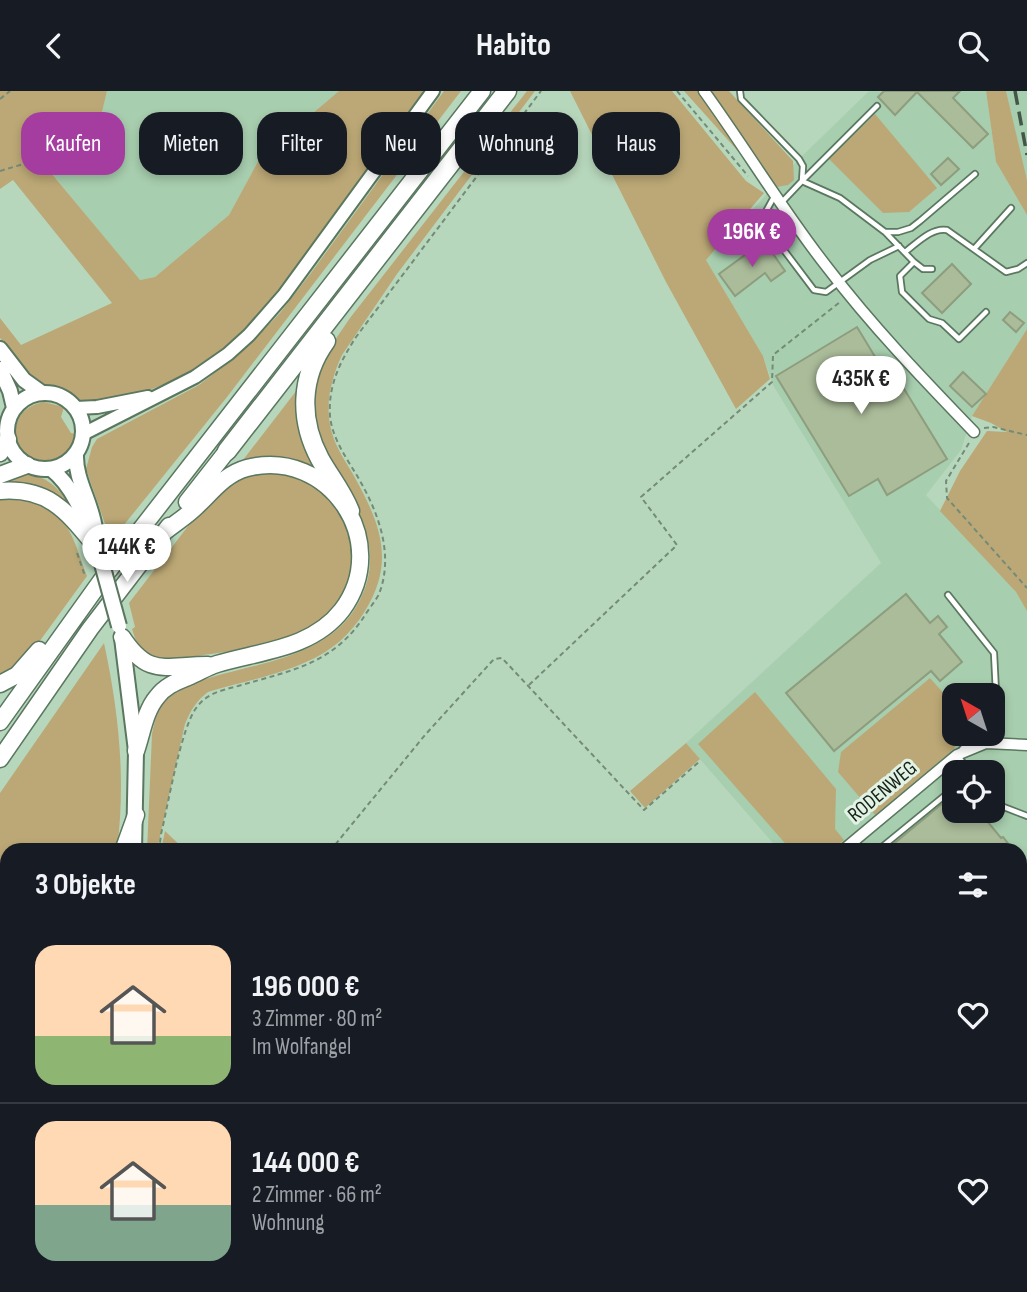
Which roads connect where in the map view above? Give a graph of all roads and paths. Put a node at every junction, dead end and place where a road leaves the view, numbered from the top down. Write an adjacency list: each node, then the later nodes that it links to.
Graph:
1 (10, 91): 8 (path)
2 (433, 91): 31 (street)
3 (482, 91): 51 (highway)
4 (507, 91): 26 (highway)
5 (677, 91): 13 (path)
6 (704, 91): 13 (street)
7 (740, 91): 14 (lane)
8 (0, 99)
9 (877, 106): 14 (lane)
10 (21, 164): 11 (path)
11 (0, 171)
12 (975, 174): 17 (lane)
13 (764, 178): 15 (street)
14 (802, 181): 15 (lane); 17 (lane)
15 (778, 199): 24 (street); 24 (lane)
16 (1011, 208): 19 (lane)
17 (885, 232): 18 (lane)
18 (900, 246): 20 (lane); 24 (lane)
19 (974, 249): 20 (lane); 22 (lane)
20 (905, 252): 21 (lane)
21 (914, 261): 23 (lane); 27 (lane)
22 (1027, 263)
23 (932, 269)
24 (839, 283): 25 (street)
25 (849, 295): 34 (street); 56 (path)
26 (342, 305): 38 (highway); 44 (highway)
27 (986, 312)
28 (0, 349): 30 (main road)
29 (0, 369): 32 (main road)
30 (42, 393): 32 (main road); 33 (main road)
31 (161, 395): 33 (street); 35 (street)
32 (14, 408): 37 (main road)
33 (76, 408): 35 (main road)
34 (974, 432): 36 (path); 49 (path)
35 (83, 434): 39 (main road)
36 (1027, 435)
37 (4, 446): 40 (main road)
38 (227, 451): 45 (highway)
39 (76, 454): 41 (main road); 46 (main road)
40 (27, 465): 41 (main road); 42 (highway)
41 (51, 469): 46 (main road)
42 (0, 475)
43 (0, 491): 46 (highway)
44 (349, 511): 45 (highway); 53 (highway)
45 (163, 533): 62 (highway)
46 (98, 551): 52 (main road, bridge)
47 (77, 553): 48 (path)
48 (86, 577)
49 (1027, 588)
50 (948, 595): 54 (lane)
51 (74, 618): 55 (highway); 57 (highway)
52 (120, 631): 53 (highway); 60 (main road)
53 (214, 665): 60 (highway)
54 (996, 683)
55 (0, 684)
56 (529, 685): 64 (path); 71 (path)
57 (0, 722)
58 (1027, 745): 61 (street, RODENWEG)
59 (965, 746): 61 (lane)
60 (136, 751): 67 (main road)
61 (957, 755): 63 (lane); 72 (street, RODENWEG)
62 (0, 759)
63 (961, 760)
64 (700, 761)
65 (942, 797): 73 (lane)
66 (1005, 807): 68 (lane)
67 (136, 815): 69 (highway); 70 (main road)
68 (1027, 816)
69 (126, 843)
70 (134, 843)
71 (337, 843)
72 (858, 843)
73 (887, 843)

